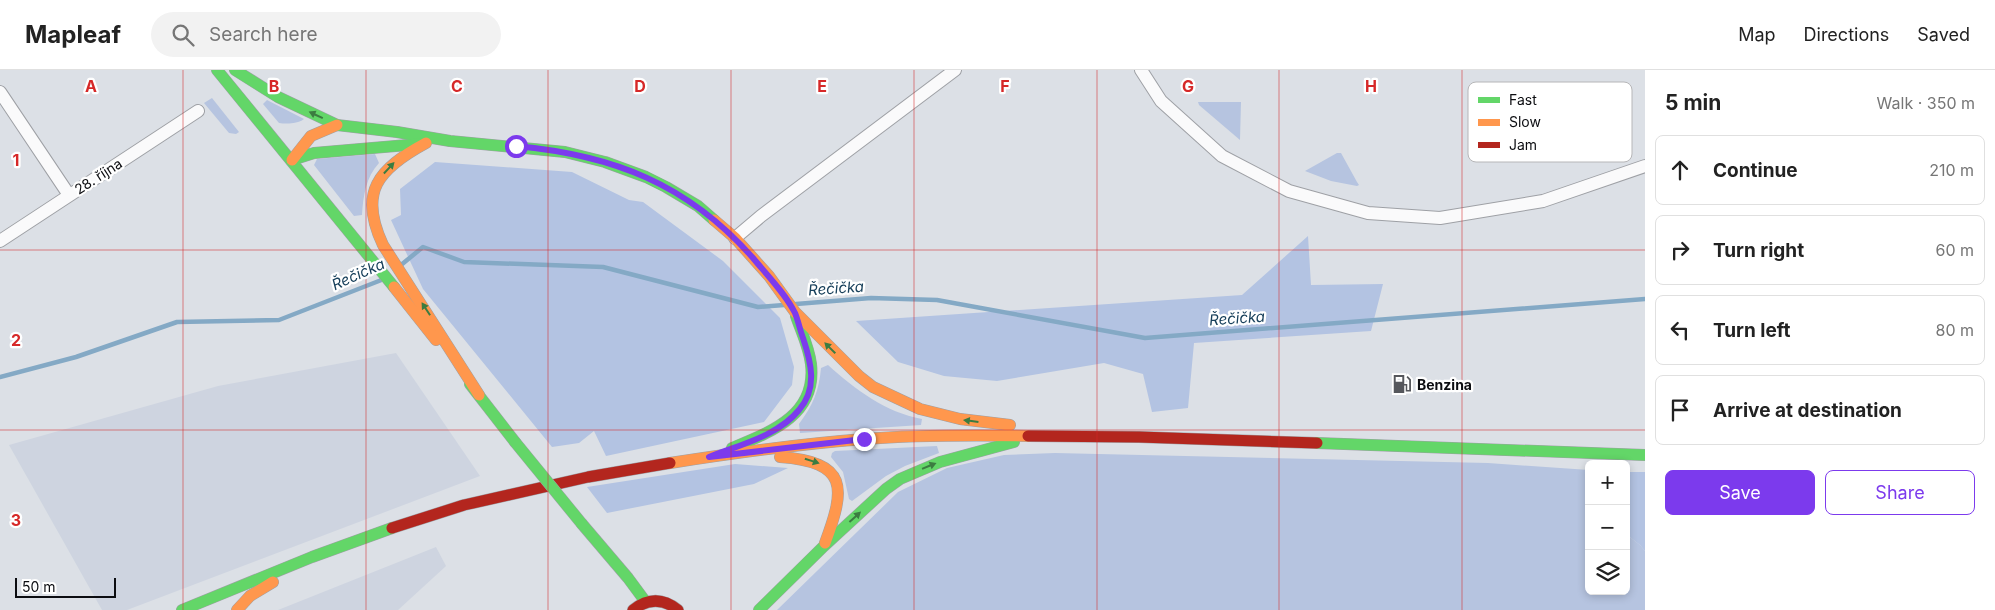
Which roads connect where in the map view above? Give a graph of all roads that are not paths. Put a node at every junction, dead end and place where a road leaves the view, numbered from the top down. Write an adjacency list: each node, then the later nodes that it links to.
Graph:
1 (217, 70): 10 (main road)
2 (236, 70): 7 (main road, one-way to 2)
3 (954, 70): 13 (street)
4 (1140, 70): 11 (street)
5 (0, 92): 12 (street)
6 (198, 111): 12 (street, 28. října)
7 (337, 125): 8 (main road); 10 (main road)
8 (450, 141): 9 (main road); 13 (main road)
9 (426, 143): 10 (main road); 16 (main road, one-way to 9)
10 (292, 160): 16 (main road)
11 (1645, 166)
12 (69, 195): 14 (street, 28. října)
13 (735, 238): 15 (main road)
14 (0, 241)
15 (795, 312): 18 (main road, one-way to 15); 21 (main road)
16 (479, 395): 24 (main road, bridge)
17 (1044, 435): 18 (main road); 19 (main road); 22 (main road, one-way to 17)
18 (1058, 436): 20 (main road)
19 (746, 453): 21 (main road); 22 (main road, one-way to 22)
20 (1645, 455)
21 (709, 457): 23 (main road)
22 (824, 546): 29 (main road)
23 (312, 557): 25 (main road); 26 (main road)
24 (645, 601): 27 (main road); 28 (main road)
25 (182, 610)
26 (237, 610)
27 (633, 610)
28 (678, 610)
29 (758, 610)

